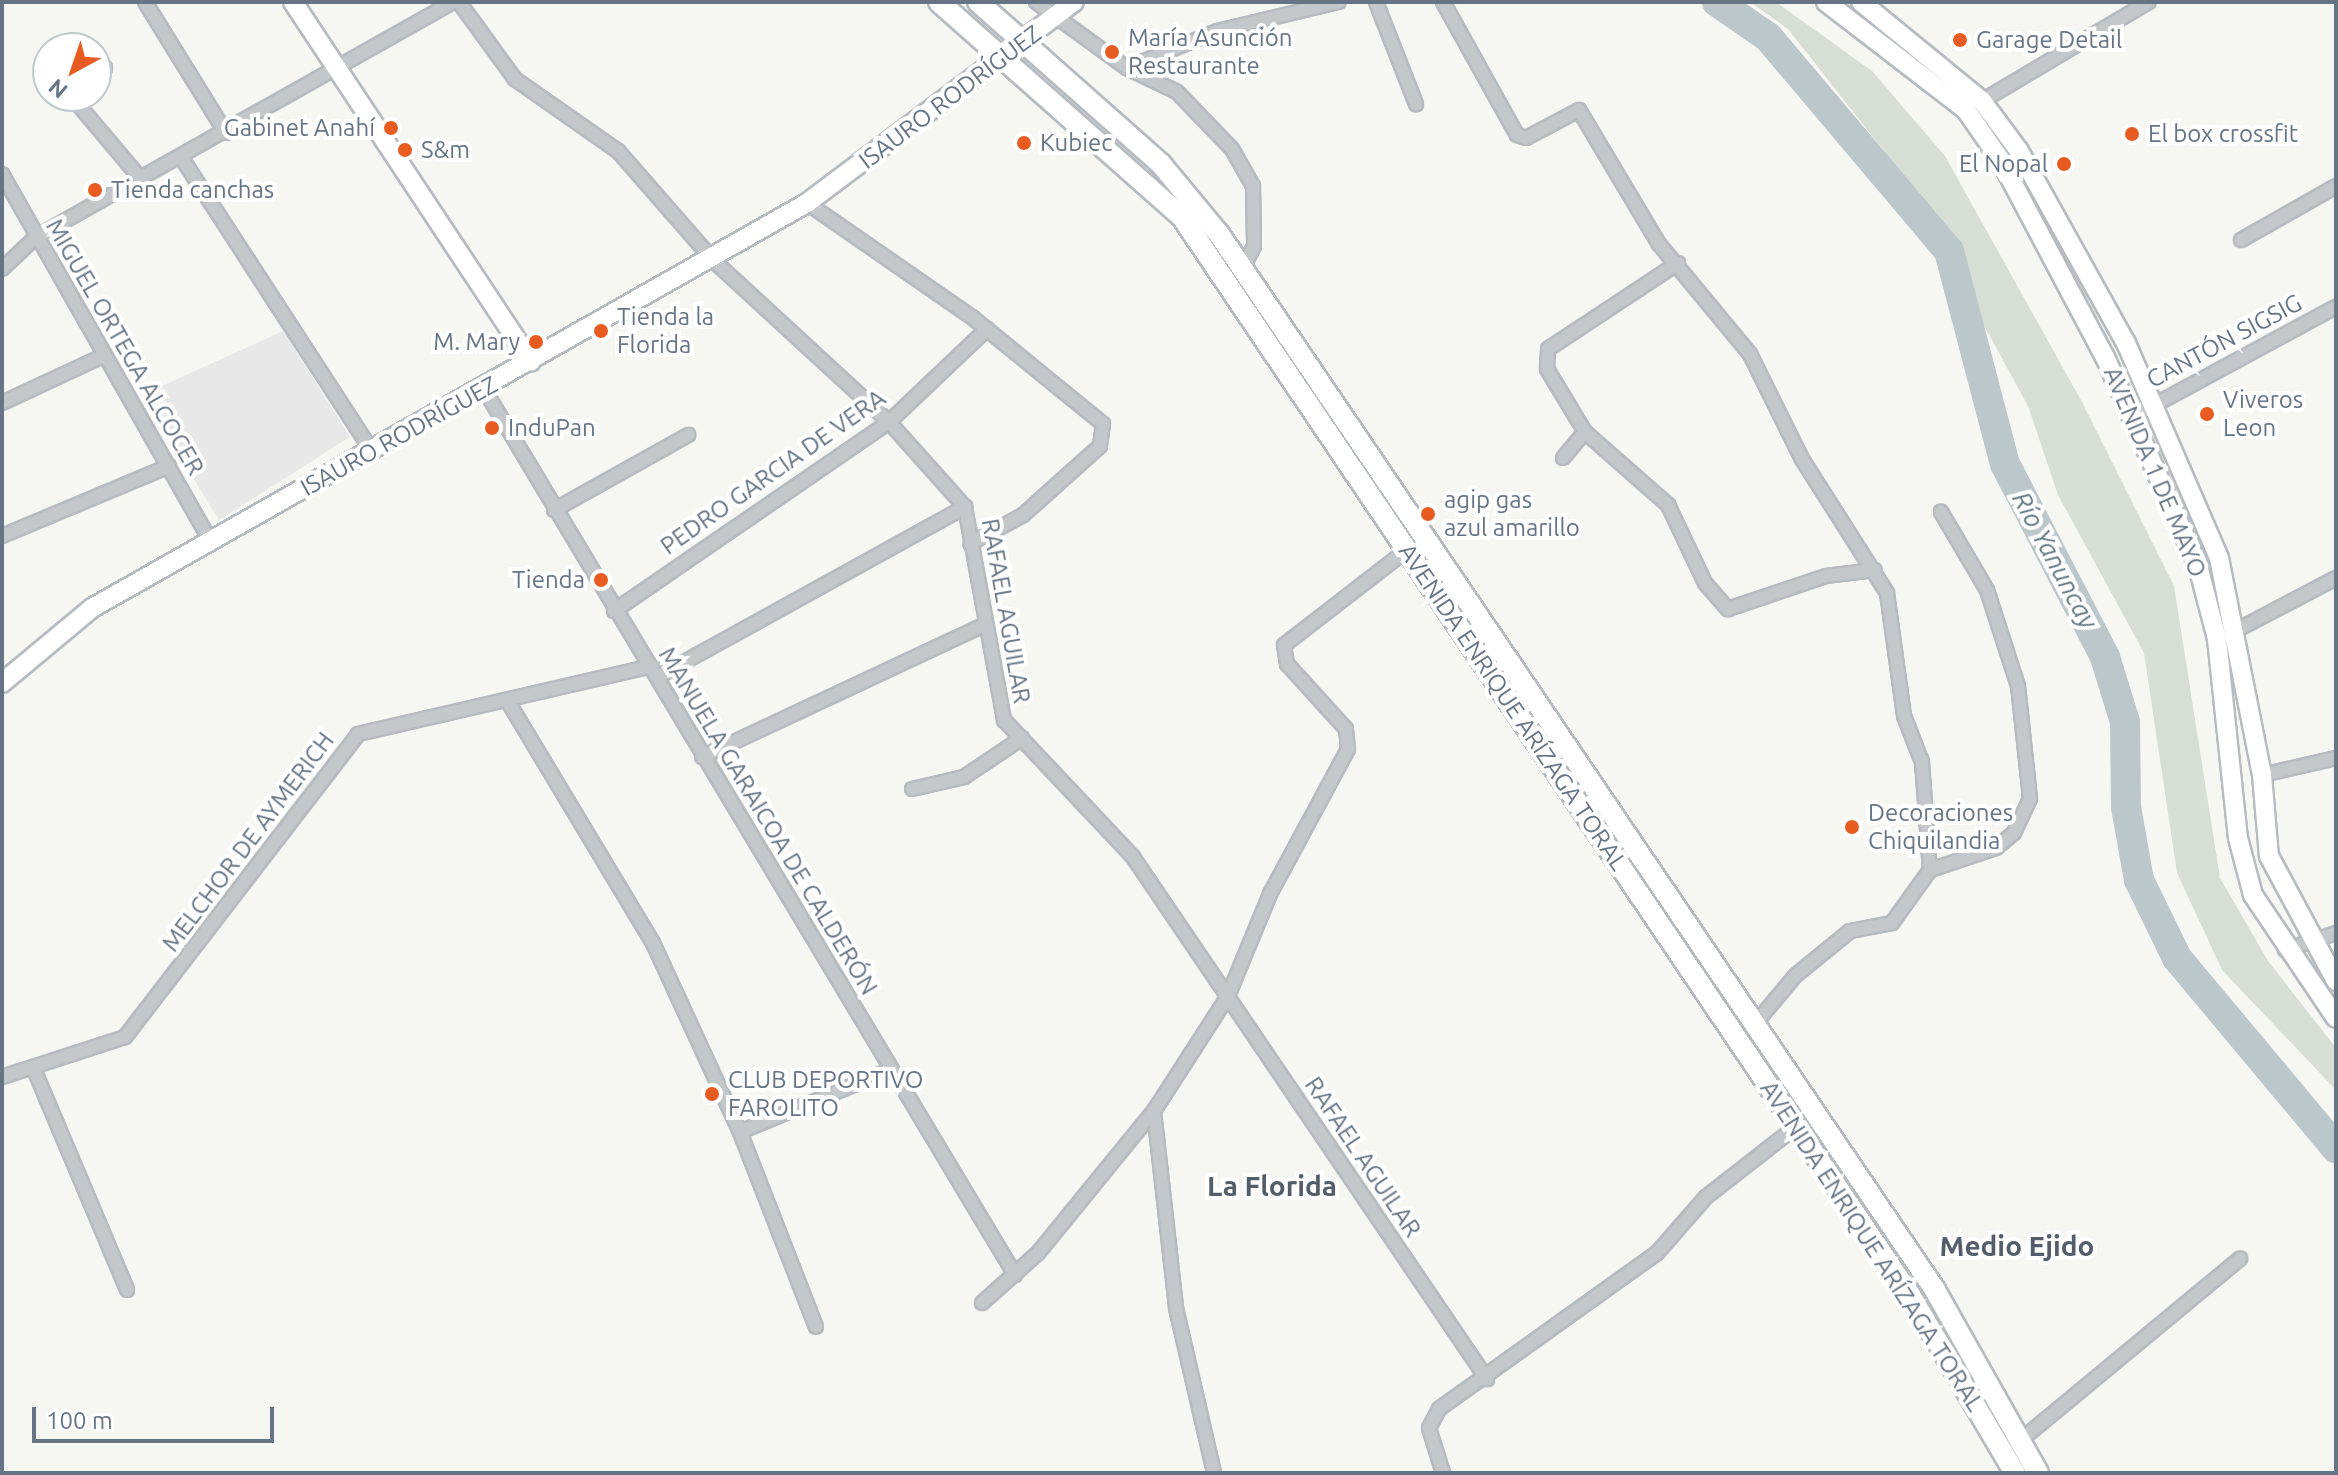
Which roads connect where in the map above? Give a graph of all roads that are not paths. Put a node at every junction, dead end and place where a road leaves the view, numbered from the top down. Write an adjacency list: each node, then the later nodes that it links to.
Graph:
1 (145, 2): 24 (street)
2 (293, 2): 19 (main road)
3 (453, 2): 19 (street)
4 (459, 2): 32 (street, RAFAEL AGUILAR)
5 (939, 2): 18 (main road, AVENIDA ENRIQUE ARÍZAGA TORAL)
6 (978, 2): 17 (main road, AVENIDA ENRIQUE ARÍZAGA TORAL)
7 (1036, 2): 15 (street)
8 (1074, 2): 15 (main road, ISAURO RODRÍGUEZ)
9 (1339, 2): 20 (street)
10 (1376, 2): 22 (street)
11 (1443, 2): 33 (street)
12 (1826, 2): 16 (main road, AVENIDA 1 DE MAYO)
13 (2149, 2): 21 (street)
14 (1869, 4): 16 (street); 21 (main road, AVENIDA 1 DE MAYO)
15 (1056, 19): 17 (main road, ISAURO RODRÍGUEZ); 20 (street)
16 (1852, 22): 43 (main road, AVENIDA 1 DE MAYO)
17 (1025, 43): 18 (main road, ISAURO RODRÍGUEZ); 34 (main road, AVENIDA ENRIQUE ARÍZAGA TORAL)
18 (1005, 58): 29 (main road, ISAURO RODRÍGUEZ); 56 (main road, AVENIDA ENRIQUE ARÍZAGA TORAL)
19 (339, 68): 24 (street); 39 (main road)
20 (1127, 68): 34 (street)
21 (1982, 101): 41 (main road, AVENIDA 1 DE MAYO)
22 (1416, 104)
23 (86, 112): 27 (street)
24 (226, 133): 25 (street)
25 (181, 157): 27 (street); 47 (street)
26 (2, 174): 30 (street, MIGUEL ORTEGA ALCOCER)
27 (141, 179): 30 (street)
28 (2336, 186): 31 (street)
29 (807, 203): 32 (main road, ISAURO RODRÍGUEZ); 37 (street)
30 (36, 237): 35 (street); 38 (street, MIGUEL ORTEGA ALCOCER)
31 (2241, 240)
32 (714, 261): 39 (main road, ISAURO RODRÍGUEZ); 44 (street, RAFAEL AGUILAR)
33 (1678, 263): 45 (street); 57 (street)
34 (1243, 268): 77 (main road, AVENIDA ENRIQUE ARÍZAGA TORAL)
35 (2, 269)
36 (2336, 307): 41 (street, CANTÓN SIGSIG)
37 (987, 329): 44 (street, PEDRO GARCIA DE VERA); 55 (street)
38 (103, 356): 42 (street); 49 (street, MIGUEL ORTEGA ALCOCER)
39 (531, 361): 40 (main road, ISAURO RODRÍGUEZ)
40 (484, 389): 47 (main road, ISAURO RODRÍGUEZ); 51 (street, MANUELA GARAICOA DE CALDERÓN)
41 (2154, 402): 43 (street, CANTÓN SIGSIG); 61 (main road, AVENIDA 1 DE MAYO)
42 (2, 403)
43 (2134, 416): 73 (main road, AVENIDA 1 DE MAYO)
44 (889, 422): 50 (street, RAFAEL AGUILAR); 59 (street, PEDRO GARCIA DE VERA)
45 (1585, 432): 48 (street); 57 (street)
46 (688, 435): 51 (street)
47 (372, 451): 54 (main road, ISAURO RODRÍGUEZ)
48 (1563, 458)
49 (169, 466): 53 (street); 54 (street, MIGUEL ORTEGA ALCOCER)
50 (965, 507): 55 (street, RAFAEL AGUILAR); 62 (street, MELCHOR DE AYMERICH)
51 (554, 510): 59 (street, MANUELA GARAICOA DE CALDERÓN)
52 (1941, 512): 70 (street)
53 (2, 536)
54 (211, 542): 63 (main road, ISAURO RODRÍGUEZ)
55 (970, 544): 60 (street, RAFAEL AGUILAR)
56 (1407, 550): 75 (street); 82 (main road, AVENIDA ENRIQUE ARÍZAGA TORAL)
57 (1875, 570): 70 (street)
58 (2336, 578): 61 (street)
59 (614, 611): 62 (street, MANUELA GARAICOA DE CALDERÓN)
60 (982, 626): 65 (street, RAFAEL AGUILAR); 66 (street)
61 (2237, 630): 68 (main road, AVENIDA 1 DE MAYO)
62 (655, 671): 64 (street, MELCHOR DE AYMERICH); 66 (street, MANUELA GARAICOA DE CALDERÓN)
63 (2, 683)
64 (507, 700): 78 (street, MELCHOR DE AYMERICH); 83 (street)
65 (1022, 738): 69 (street); 75 (street, RAFAEL AGUILAR)
66 (702, 757): 79 (street, MANUELA GARAICOA DE CALDERÓN)
67 (2336, 758): 68 (street)
68 (2262, 775): 72 (main road, AVENIDA 1 DE MAYO)
69 (912, 789)
70 (1930, 870): 77 (street)
71 (2336, 933): 72 (street)
72 (2309, 941): 73 (street); 74 (main road, AVENIDA 1 DE MAYO)
73 (2285, 950): 76 (main road, AVENIDA 1 DE MAYO)
74 (2336, 981)
75 (1228, 996): 81 (street); 89 (street, RAFAEL AGUILAR)
76 (2336, 1018)
77 (1754, 1025): 90 (main road, AVENIDA ENRIQUE ARÍZAGA TORAL)
78 (33, 1067): 80 (street, MELCHOR DE AYMERICH); 86 (street)
79 (890, 1070): 83 (street); 85 (street, MANUELA GARAICOA DE CALDERÓN)
80 (2, 1077)
81 (1154, 1111): 85 (street); 91 (street)
82 (1797, 1126): 89 (street); 90 (main road, AVENIDA ENRIQUE ARÍZAGA TORAL)
83 (740, 1132): 88 (street)
84 (2240, 1259): 90 (street)
85 (1015, 1275): 87 (street)
86 (127, 1290)
87 (982, 1303)
88 (816, 1327)
89 (1487, 1379): 92 (street)
90 (2012, 1447): 93 (main road, AVENIDA ENRIQUE ARÍZAGA TORAL); 94 (main road, AVENIDA ENRIQUE ARÍZAGA TORAL)
91 (1214, 1473)
92 (1443, 1473)
93 (2015, 1473)
94 (2038, 1473)

